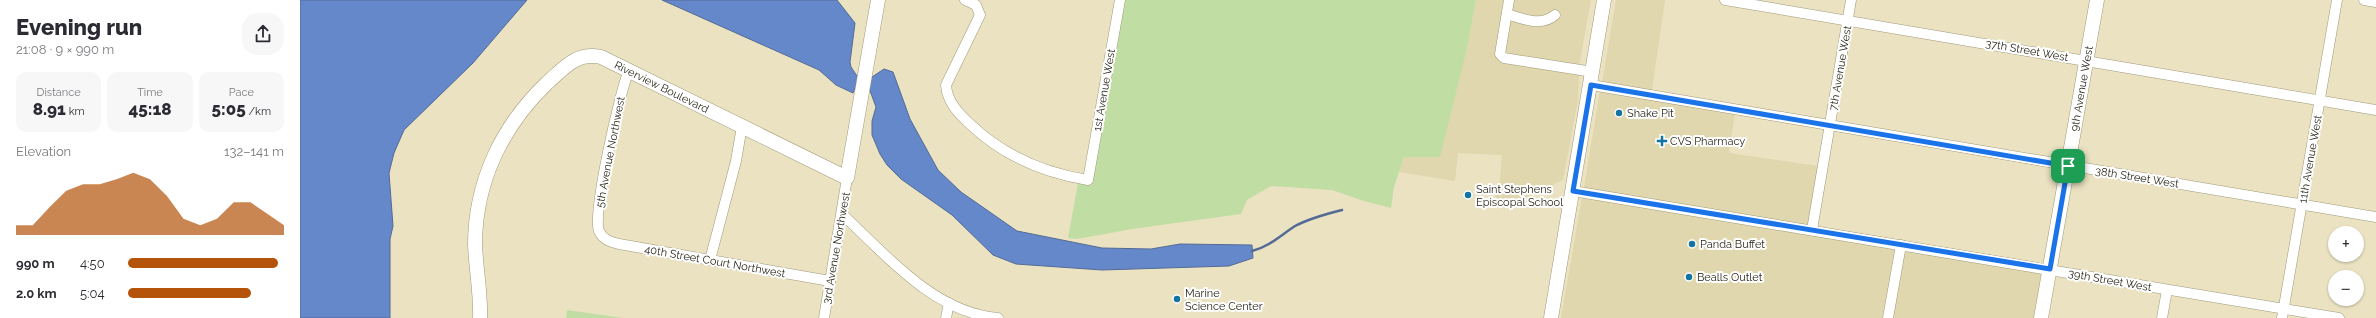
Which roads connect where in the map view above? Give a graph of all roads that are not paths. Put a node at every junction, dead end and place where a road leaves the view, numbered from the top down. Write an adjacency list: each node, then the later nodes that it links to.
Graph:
1 (878, 0): 23 (street)
2 (964, 0): 3 (street, 1st Avenue West)
3 (1120, 0)
4 (1509, 0): 12 (street)
5 (1604, 0): 17 (street)
6 (1725, 0): 14 (street, 37th Street West)
7 (1851, 0): 14 (street, 7th Avenue West)
8 (2097, 0): 15 (street, 9th Avenue West)
9 (2337, 0): 18 (street, 11th Avenue West)
10 (2364, 0): 11 (street)
11 (2376, 2)
12 (1507, 14): 13 (street); 17 (street, 38th Street West)
13 (1555, 15)
14 (1848, 20): 15 (street, 37th Street West); 21 (street, 7th Avenue West)
15 (2086, 60): 18 (street, 37th Street West); 22 (street, 9th Avenue West)
16 (629, 70): 20 (street, Riverview Boulevard); 29 (street, 5th Avenue Northwest); 37 (street, Riverview Boulevard)
17 (1592, 79): 21 (street, 38th Street West); 24 (street)
18 (2320, 100): 19 (street, 37th Street West); 25 (street, 11th Avenue West)
19 (2376, 110)
20 (742, 126): 23 (street, Riverview Boulevard); 31 (street)
21 (1830, 126): 22 (street, 38th Street West); 28 (street, 7th Avenue West)
22 (2068, 166): 25 (street, 38th Street West); 32 (street, 9th Avenue West)
23 (848, 178): 26 (street, 3rd Avenue Northwest)
24 (1573, 191): 28 (street, 39th Street West); 41 (street)
25 (2302, 205): 27 (street, 38th Street West); 36 (street, 11th Avenue West)
26 (842, 214): 33 (street, 3rd Avenue Northwest); 35 (street)
27 (2376, 217)
28 (1812, 230): 30 (street, 39th Street West)
29 (602, 236): 31 (street, 40th Street Court Northwest)
30 (1901, 245): 32 (street, 39th Street West); 42 (street)
31 (710, 260): 33 (street, 40th Street Court Northwest)
32 (2050, 269): 34 (street, 39th Street West); 43 (street, 9th Avenue West)
33 (830, 281): 38 (street, 3rd Avenue Northwest)
34 (2167, 290): 36 (street, 39th Street West); 44 (street)
35 (949, 303): 39 (street); 40 (street)
36 (2283, 313): 45 (street, 39th Street West)
37 (480, 318)
38 (824, 318)
39 (946, 318)
40 (998, 318)
41 (1551, 318)
42 (1888, 318)
43 (2041, 318)
44 (2162, 318)
45 (2339, 318)

